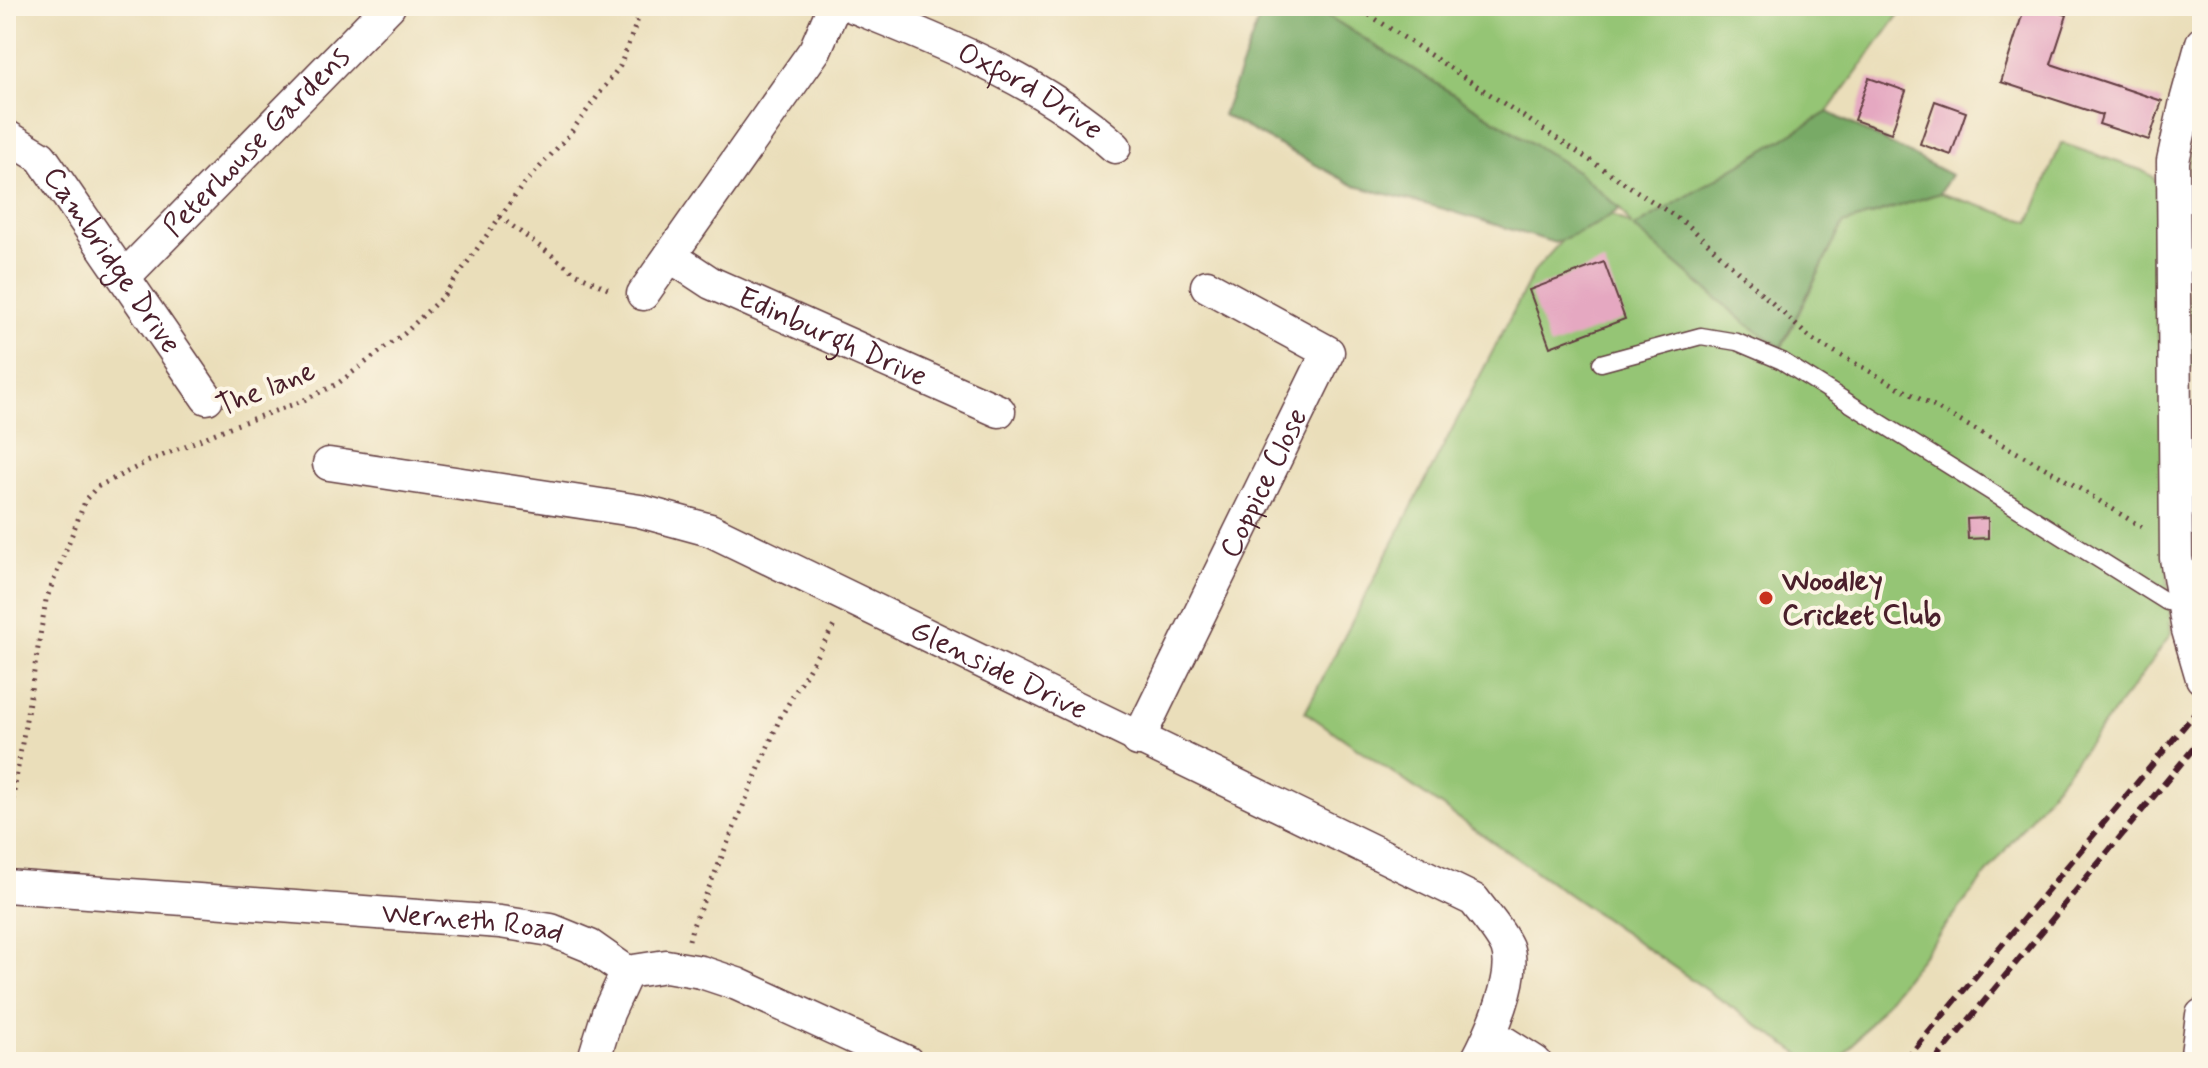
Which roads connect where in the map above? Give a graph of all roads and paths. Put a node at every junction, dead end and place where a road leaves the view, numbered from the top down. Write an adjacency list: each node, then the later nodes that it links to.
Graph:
1 (389, 6): 11 (street, Peterhouse Gardens)
2 (643, 6): 9 (path, The lane)
3 (834, 6): 10 (street)
4 (852, 6): 8 (street, Oxford Drive)
5 (1356, 6): 18 (path)
6 (2202, 43): 18 (street)
7 (6, 136): 11 (street, Cambridge Drive)
8 (1115, 147)
9 (500, 217): 13 (path); 23 (path, The lane)
10 (670, 256): 13 (street); 16 (street, Edinburgh Drive)
11 (125, 276): 15 (street, Cambridge Drive)
12 (1207, 286): 22 (street, Coppice Close)
13 (643, 294)
14 (1601, 363): 20 (lane)
15 (207, 398)
16 (999, 411)
17 (329, 464): 19 (street, Glenside Drive)
18 (2176, 558): 20 (street)
19 (852, 600): 22 (street, Glenside Drive); 25 (path)
20 (2183, 603): 21 (street)
21 (2199, 668)
22 (1138, 740): 28 (street, Glenside Drive)
23 (6, 839)
24 (6, 886): 26 (street, Werneth Road)
25 (683, 969): 26 (street); 30 (street)
26 (627, 972): 29 (street)
27 (2202, 1015): 32 (street)
28 (1483, 1048): 31 (street)
29 (593, 1062)
30 (907, 1062)
31 (1535, 1062)
32 (2196, 1062)

